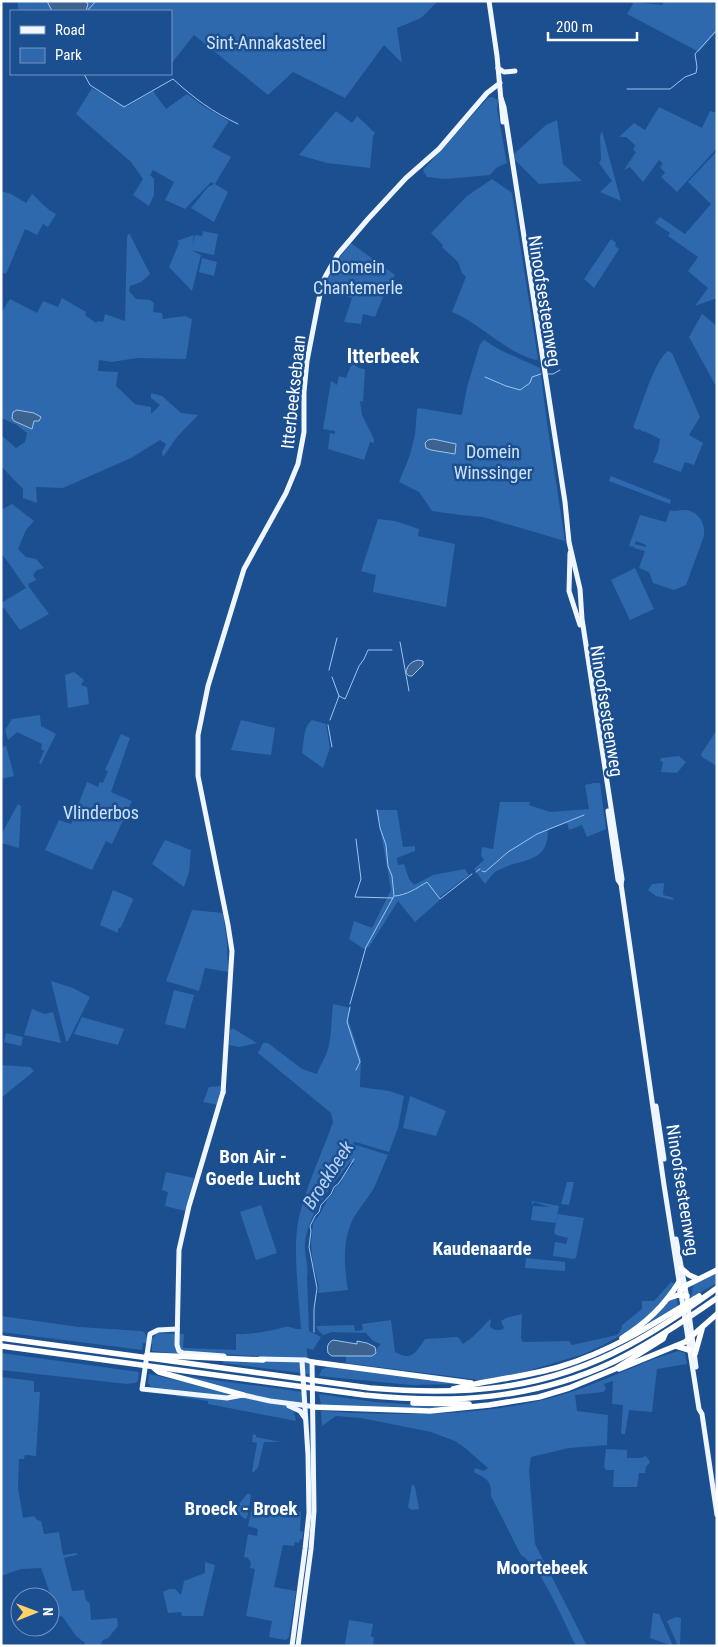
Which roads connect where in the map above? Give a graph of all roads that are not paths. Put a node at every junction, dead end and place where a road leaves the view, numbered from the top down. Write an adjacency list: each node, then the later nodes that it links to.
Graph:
1 (487, 1): 2 (main road, Ninoofsesteenweg)
2 (498, 68): 3 (main road); 4 (main road, Ninoofsesteenweg)
3 (515, 72)
4 (500, 82): 5 (main road, Itterbeeksebaan); 6 (main road, Ninoofsesteenweg)
5 (487, 94): 6 (main road); 19 (main road, Itterbeeksebaan)
6 (501, 99): 7 (main road, Ninoofsesteenweg)
7 (569, 542): 8 (main road, Ninoofsesteenweg); 8 (main road, Ninoofsesteenweg)
8 (621, 884): 9 (main road, Ninoofsesteenweg)
9 (634, 970): 10 (main road, Ninoofsesteenweg); 13 (main road, Ninoofsesteenweg)
10 (682, 1268): 12 (highway); 15 (main road, Ninoofsesteenweg)
11 (717, 1270): 12 (highway)
12 (698, 1279): 15 (highway)
13 (679, 1282): 15 (main road, Ninoofsesteenweg); 17 (highway)
14 (716, 1289): 26 (highway); 36 (highway)
15 (684, 1295): 17 (highway); 22 (main road, Ninoofsesteenweg)
16 (717, 1298): 21 (highway)
17 (668, 1299): 26 (highway)
18 (717, 1314): 20 (highway)
19 (177, 1329): 30 (main road, Itterbeeksebaan); 37 (main road)
20 (702, 1329): 22 (highway); 28 (highway)
21 (666, 1332): 34 (highway); 38 (highway)
22 (689, 1334): 25 (highway); 27 (main road, Ninoofsesteenweg); 28 (main road, Ninoofsesteenweg)
23 (1, 1338): 29 (highway)
24 (1, 1346): 33 (highway)
25 (676, 1346): 27 (highway); 34 (highway)
26 (604, 1350): 35 (highway)
27 (690, 1350): 42 (main road, Ninoofsesteenweg)
28 (695, 1354): 42 (main road, Ninoofsesteenweg)
29 (125, 1355): 30 (highway); 36 (highway)
30 (263, 1360): 31 (main road)
31 (302, 1361): 32 (main road); 41 (main road)
32 (312, 1362): 35 (highway); 41 (main road)
33 (153, 1367): 37 (highway); 38 (highway)
34 (615, 1369): 40 (highway)
35 (476, 1383): 36 (highway)
36 (444, 1392)
37 (243, 1395): 39 (main road)
38 (390, 1397): 40 (highway)
39 (282, 1403): 41 (main road); 43 (main road)
40 (496, 1404): 41 (highway)
41 (309, 1406): 43 (main road); 45 (main road)
42 (702, 1414): 44 (main road, Ninoofsesteenweg)
43 (306, 1420): 45 (main road)
44 (717, 1515)
45 (294, 1645)

